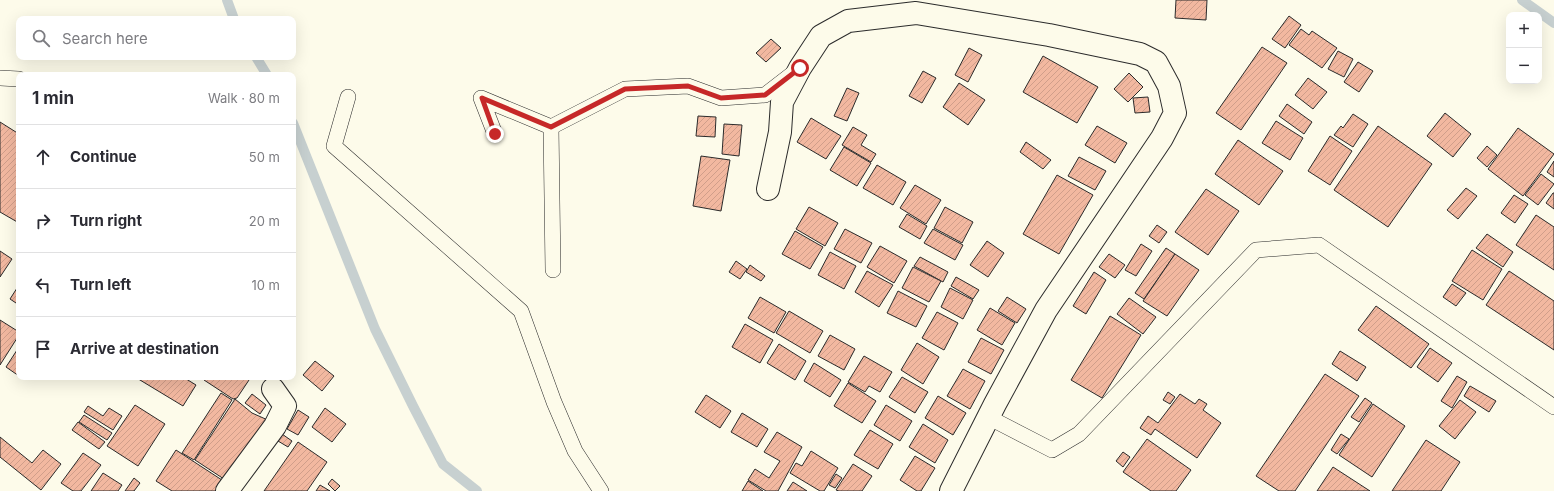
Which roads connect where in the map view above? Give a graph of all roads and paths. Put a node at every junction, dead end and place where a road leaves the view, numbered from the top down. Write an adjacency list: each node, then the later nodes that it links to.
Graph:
1 (800, 68): 5 (lane); 7 (street); 11 (street)
2 (0, 78): 3 (lane)
3 (16, 79)
4 (348, 97): 13 (lane)
5 (551, 127): 6 (lane); 8 (lane)
6 (495, 134)
7 (768, 189)
8 (553, 270)
9 (272, 389): 12 (street)
10 (1554, 407): 11 (lane)
11 (988, 417): 14 (street)
12 (227, 491)
13 (601, 491)
14 (951, 491)

